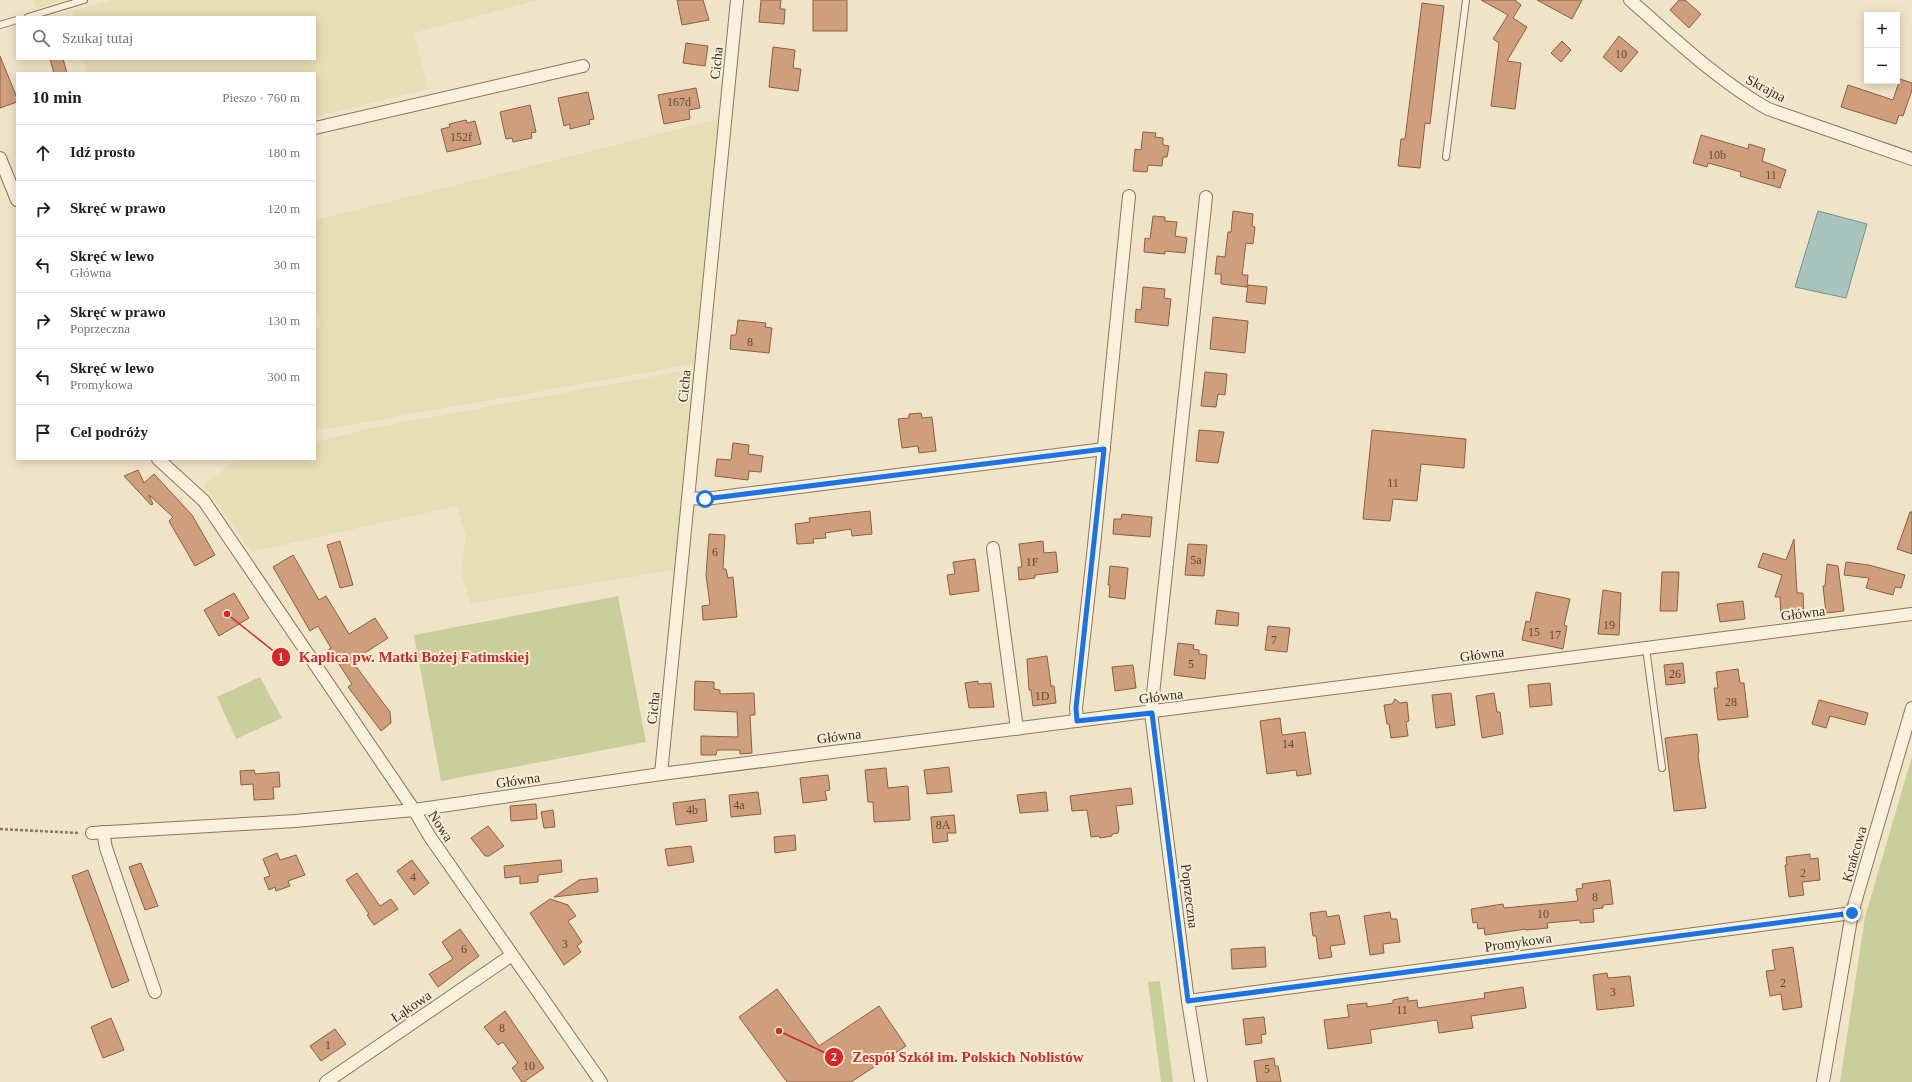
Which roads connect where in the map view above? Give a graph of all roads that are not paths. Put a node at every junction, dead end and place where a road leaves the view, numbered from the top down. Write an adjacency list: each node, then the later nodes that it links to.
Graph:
1 (84, 0): 5 (lane)
2 (737, 0): 18 (street, Cicha)
3 (1466, 0): 10 (lane)
4 (1630, 0): 12 (street, Skrajna)
5 (31, 16)
6 (16, 20): 7 (lane)
7 (0, 25)
8 (583, 66): 9 (street)
9 (316, 128)
10 (1446, 157)
11 (0, 158): 14 (street)
12 (1912, 159)
13 (1129, 196): 16 (street)
14 (16, 197)
15 (1206, 197): 23 (street, Poprzeczna)
16 (1104, 449): 18 (street); 24 (street)
17 (159, 460): 28 (street)
18 (688, 498): 27 (street, Cicha)
19 (993, 548): 25 (street)
20 (1912, 614): 21 (street, Główna)
21 (1646, 648): 23 (street, Główna); 26 (lane)
22 (1912, 708): 29 (street, Krańcowa)
23 (1152, 713): 24 (street, Główna); 32 (street, Poprzeczna)
24 (1077, 721): 25 (street, Główna)
25 (1017, 729): 27 (street, Główna)
26 (1662, 768)
27 (661, 774): 28 (street, Główna)
28 (414, 810): 30 (street, Nowa); 31 (street, Nowa)
29 (1852, 913): 32 (street, Promykowa); 36 (street, Krańcowa)
30 (512, 955): 33 (street, Łąkowa); 34 (street, Nowa)
31 (155, 992)
32 (1188, 1001): 35 (street, Poprzeczna)
33 (326, 1082)
34 (601, 1082)
35 (1200, 1082)
36 (1823, 1082)

